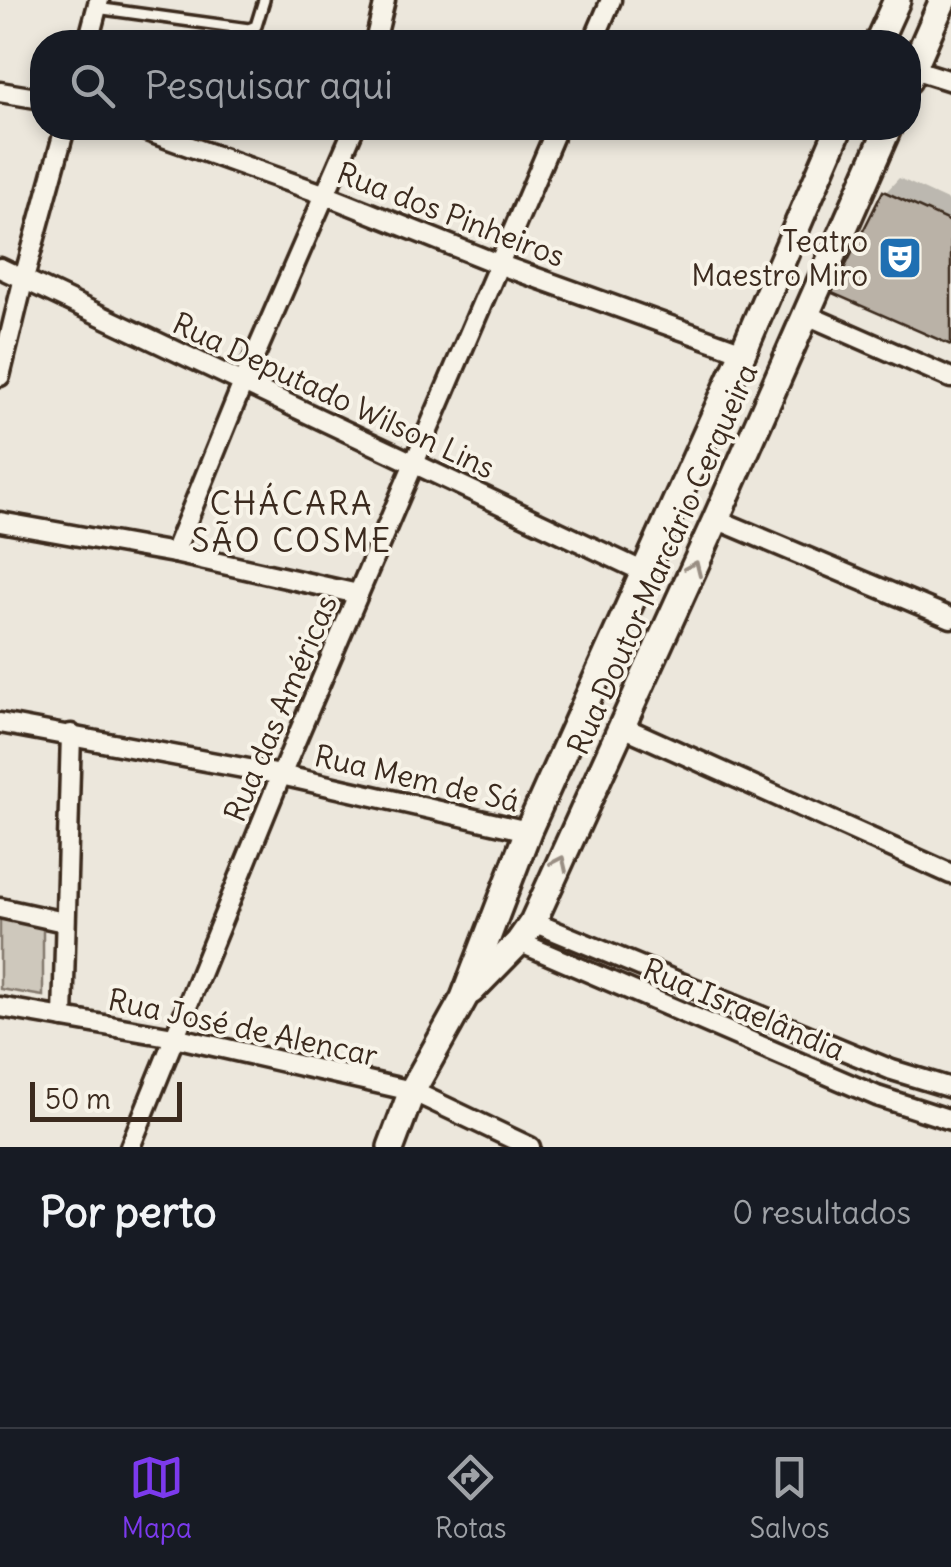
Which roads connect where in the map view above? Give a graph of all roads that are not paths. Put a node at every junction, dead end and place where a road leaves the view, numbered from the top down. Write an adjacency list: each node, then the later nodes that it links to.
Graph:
1 (264, 0): 6 (lane)
2 (385, 0): 8 (street)
3 (611, 0): 9 (street)
4 (897, 0): 10 (street)
5 (943, 0): 11 (street)
6 (97, 4): 7 (street)
7 (91, 30)
8 (378, 30)
9 (598, 30)
10 (883, 30)
11 (921, 52)
12 (921, 76): 13 (street)
13 (951, 81)
14 (0, 92): 15 (street)
15 (30, 97)
16 (63, 140): 27 (street)
17 (172, 140): 24 (street, Rua dos Pinheiros)
18 (348, 140): 24 (street)
19 (552, 140): 25 (street, Rua das Américas)
20 (832, 140): 22 (street, Rua Doutor Marcário Cerqueira)
21 (883, 140): 23 (street, Rua Doutor Marcário Cerqueira)
22 (826, 156): 23 (street); 29 (street, Rua Doutor Marcário Cerqueira)
23 (868, 173): 28 (street, Rua Doutor Marcário Cerqueira)
24 (323, 194): 25 (street, Rua dos Pinheiros); 32 (street)
25 (498, 264): 29 (street, Rua dos Pinheiros); 33 (street, Rua das Américas)
26 (0, 268): 27 (street, Rua Deputado Wilson Lins)
27 (24, 278): 30 (street); 32 (street, Rua Deputado Wilson Lins)
28 (807, 315): 31 (street); 34 (street, Rua Doutor Marcário Cerqueira)
29 (743, 352): 37 (street, Rua Doutor Marcário Cerqueira)
30 (0, 376)
31 (951, 378)
32 (243, 382): 33 (street, Rua Deputado Wilson Lins); 36 (street)
33 (415, 464): 37 (street, Rua Deputado Wilson Lins); 38 (street, Rua das Américas)
34 (716, 519): 39 (street); 41 (street, Rua Doutor Marcário Cerqueira, one-way to 34)
35 (0, 522): 36 (street)
36 (174, 554): 38 (street)
37 (644, 572): 44 (street, Rua Doutor Marcário Cerqueira)
38 (358, 594): 43 (street, Rua das Américas)
39 (951, 618)
40 (0, 722): 42 (street, Rua Mem de Sá)
41 (623, 727): 45 (street); 48 (street, Rua Doutor Marcário Cerqueira, one-way to 41)
42 (70, 734): 43 (street, Rua Mem de Sá); 47 (street)
43 (282, 775): 44 (street, Rua Mem de Sá); 52 (street, Rua das Américas)
44 (528, 832): 49 (street, Rua Doutor Marcário Cerqueira)
45 (951, 874)
46 (0, 908): 47 (street)
47 (64, 922): 51 (street)
48 (526, 932): 49 (street, Rua Doutor Marcário Cerqueira); 53 (street); 55 (street, Rua Israelândia)
49 (464, 998): 54 (street, Rua Doutor Marcário Cerqueira)
50 (0, 1007): 51 (street, Rua José de Alencar)
51 (62, 1018): 52 (street, Rua José de Alencar)
52 (174, 1037): 54 (street, Rua José de Alencar); 56 (street, Rua das Américas)
53 (951, 1088)
54 (412, 1091): 57 (street, Rua Doutor Marcário Cerqueira); 58 (street, Rua José de Alencar)
55 (951, 1120)
56 (130, 1147)
57 (391, 1147)
58 (530, 1147)

